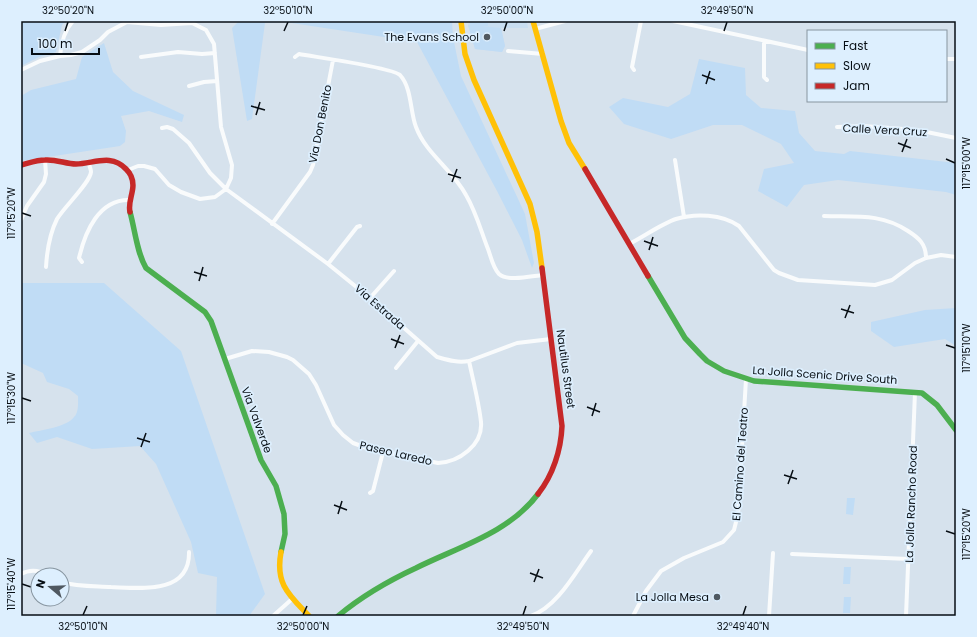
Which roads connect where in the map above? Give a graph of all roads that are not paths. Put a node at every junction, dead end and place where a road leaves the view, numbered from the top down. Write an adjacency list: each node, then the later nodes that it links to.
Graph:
1 (73, 21): 16 (street)
2 (201, 21): 9 (street)
3 (461, 21): 47 (street, Nautilus Street)
4 (533, 21): 10 (street, La Jolla Scenic Drive South)
5 (565, 21): 10 (street)
6 (641, 21): 21 (street)
7 (673, 21): 11 (street)
8 (138, 22): 9 (street); 16 (street)
9 (198, 25): 14 (street)
10 (535, 29): 15 (street, La Jolla Scenic Drive South)
11 (764, 41): 12 (street); 22 (street)
12 (807, 50)
13 (508, 51): 15 (street)
14 (215, 54): 17 (street); 23 (street)
15 (543, 54): 40 (street, La Jolla Scenic Drive South)
16 (60, 56): 20 (street)
17 (141, 57)
18 (295, 57): 19 (street)
19 (333, 60): 38 (street, Via Don Benito); 47 (street)
20 (21, 70)
21 (634, 70)
22 (767, 80)
23 (217, 81): 24 (street); 33 (street)
24 (189, 86)
25 (837, 127): 27 (street, Calle Vera Cruz)
26 (162, 128): 33 (street, Via Estrada)
27 (956, 138)
28 (45, 160): 30 (street); 31 (street); 37 (street)
29 (675, 160): 36 (street)
30 (89, 163): 32 (street); 45 (street)
31 (21, 165)
32 (128, 170): 33 (street); 34 (street, Via Valverde)
33 (226, 189): 38 (street, Via Estrada)
34 (131, 200): 43 (street); 51 (street, Via Valverde)
35 (824, 216): 42 (street)
36 (684, 217): 40 (street); 42 (street)
37 (21, 220)
38 (272, 224): 44 (street, Via Estrada)
39 (360, 226): 44 (street)
40 (629, 244): 54 (street, La Jolla Scenic Drive South)
41 (956, 257): 42 (street)
42 (926, 258)
43 (82, 262)
44 (328, 264): 48 (street, Via Estrada)
45 (46, 267)
46 (394, 271): 48 (street)
47 (543, 275): 49 (street, Nautilus Street)
48 (370, 298): 50 (street, Via Estrada)
49 (551, 339): 52 (street, Via Estrada); 69 (street, Nautilus Street)
50 (418, 341): 52 (street, Via Estrada); 53 (street)
51 (225, 359): 58 (street, Paseo Laredo); 66 (street, Via Valverde)
52 (469, 361): 58 (street, Paseo Laredo)
53 (396, 368)
54 (746, 379): 55 (street, La Jolla Scenic Drive South); 71 (street, El Camino del Teatro)
55 (916, 392): 56 (street, La Jolla Scenic Drive South); 64 (street, La Jolla Rancho Road)
56 (954, 422): 57 (street, La Jolla Scenic Drive South)
57 (956, 430)
58 (382, 452): 59 (street)
59 (370, 493)
60 (591, 550): 70 (street)
61 (189, 552): 65 (street)
62 (773, 553): 72 (street)
63 (792, 554): 64 (street)
64 (908, 559): 73 (street, La Jolla Rancho Road)
65 (70, 584)
66 (292, 599): 67 (street); 68 (street, Via Valverde)
67 (273, 616)
68 (309, 616)
69 (338, 616)
70 (531, 616)
71 (633, 616)
72 (769, 616)
73 (906, 616)

